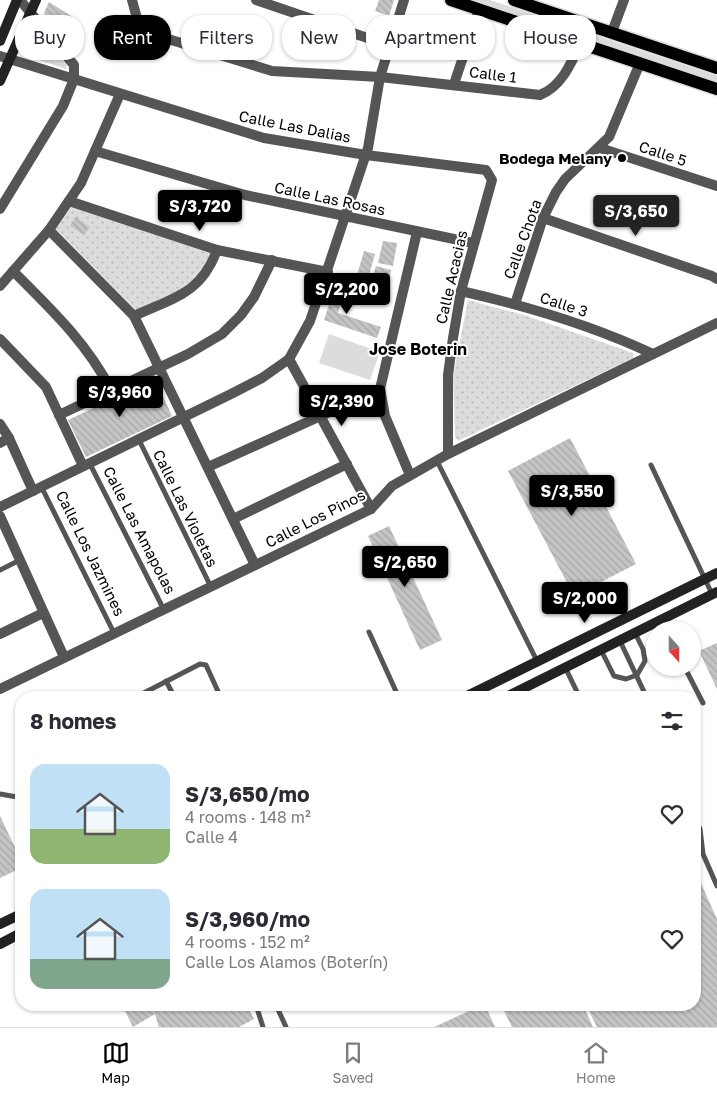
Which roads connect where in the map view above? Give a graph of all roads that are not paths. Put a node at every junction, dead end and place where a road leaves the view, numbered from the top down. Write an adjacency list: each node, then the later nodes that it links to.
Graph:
1 (18, 0): 10 (street); 15 (main road)
2 (36, 0): 10 (main road)
3 (132, 0): 22 (street, Calle 1)
4 (256, 0): 14 (street)
5 (404, 0): 11 (street)
6 (451, 0): 9 (main road)
7 (514, 0): 13 (main road)
8 (624, 0): 13 (street)
9 (479, 10): 12 (main road); 25 (street)
10 (31, 13): 17 (main road); 23 (street)
11 (399, 15)
12 (505, 19)
13 (612, 32): 21 (main road)
14 (366, 38)
15 (0, 41)
16 (596, 49): 20 (main road)
17 (5, 57): 23 (street, Calle Las Dalias); 24 (main road)
18 (384, 60): 22 (street)
19 (573, 60): 25 (street, Calle 1)
20 (640, 63): 26 (main road); 28 (street, Calle Chota)
21 (717, 68)
22 (380, 77): 25 (street, Calle 1); 30 (street)
23 (74, 79): 27 (street, Calle Las Dalias); 34 (street)
24 (0, 81)
25 (454, 84)
26 (717, 89)
27 (120, 94): 29 (street); 30 (street, Calle Las Dalias)
28 (600, 148): 32 (street, Calle 5); 36 (street, Calle Chota)
29 (95, 151): 33 (street); 35 (street, Calle Las Rosas)
30 (366, 155): 31 (street, Calle Las Dalias); 35 (street)
31 (486, 170): 39 (street, Calle Acacias)
32 (717, 186)
33 (69, 201): 37 (street); 40 (street)
34 (0, 209)
35 (346, 217): 38 (street, Calle Las Rosas); 43 (street)
36 (543, 218): 44 (street); 47 (street, Calle Chota)
37 (49, 230): 42 (street); 48 (street)
38 (416, 232): 39 (street, Calle Las Rosas); 54 (street)
39 (473, 243): 46 (street, Calle Acacias)
40 (216, 250): 41 (street); 48 (street)
41 (272, 260): 43 (street); 53 (street)
42 (13, 270): 45 (street); 55 (street)
43 (328, 272): 52 (street)
44 (717, 279)
45 (0, 286)
46 (461, 291): 47 (street, Calle 3); 62 (street, Calle Acacias)
47 (515, 304): 51 (street, Calle 3)
48 (134, 316): 53 (street)
49 (717, 323): 51 (street, Calle Los Pinos)
50 (0, 340): 56 (street, Calle Las Amapolas)
51 (653, 354): 62 (street, Calle Los Pinos)
52 (289, 359): 57 (street); 58 (street)
53 (159, 368): 55 (street); 58 (street)
54 (380, 389): 57 (street); 68 (street)
55 (111, 390): 56 (street)
56 (59, 415): 65 (street, Calle Las Amapolas)
57 (321, 416): 64 (street); 67 (street)
58 (184, 418): 61 (street); 67 (street)
59 (0, 424): 60 (street, Calle Los Jazmines)
60 (5, 440): 69 (street, Calle Los Jazmines)
61 (138, 440): 65 (street); 79 (lane, Calle Las Violetas)
62 (448, 454): 63 (street, Calle Los Pinos)
63 (437, 461): 68 (street, Calle Los Pinos); 91 (lane)
64 (347, 464): 71 (street); 73 (street)
65 (86, 465): 69 (street); 81 (lane, Calle Las Amapolas)
66 (651, 465): 78 (lane)
67 (208, 467): 73 (street)
68 (410, 476): 71 (street, Calle Los Pinos)
69 (37, 489): 70 (street); 85 (lane, Calle Los Jazmines)
70 (0, 507)
71 (371, 509): 75 (street, Calle Los Pinos)
72 (0, 516): 74 (street)
73 (233, 519): 75 (street)
74 (20, 560): 76 (lane); 82 (street)
75 (255, 565): 79 (street, Calle Los Pinos)
76 (0, 570)
77 (717, 573): 78 (main road)
78 (704, 580): 80 (lane); 91 (main road)
79 (211, 587): 81 (street, Calle Los Pinos)
80 (715, 594): 83 (main road)
81 (164, 610): 85 (street, Calle Los Pinos)
82 (43, 612): 87 (street); 90 (street)
83 (662, 620): 86 (main road)
84 (369, 632): 100 (lane)
85 (114, 633): 90 (street, Calle Los Pinos)
86 (635, 633): 88 (main road); 93 (lane)
87 (0, 634)
88 (620, 640): 89 (main road); 93 (lane)
89 (601, 650): 92 (main road); 93 (lane)
90 (64, 658): 96 (street, Calle Los Pinos)
91 (538, 661): 101 (main road)
92 (565, 667): 102 (main road); 103 (lane)
93 (637, 675): 104 (lane)
94 (689, 676): 105 (lane)
95 (166, 681): 97 (lane); 98 (lane); 99 (lane)
96 (0, 689)
97 (148, 691)
98 (171, 691)
99 (218, 691)
100 (396, 691)
101 (478, 691)
102 (518, 691)
103 (577, 691)
104 (644, 691)
105 (697, 691)
106 (701, 699): 107 (lane)
107 (703, 703)
108 (0, 794): 109 (lane)
109 (15, 797)
110 (701, 837): 111 (lane)
111 (717, 886)
112 (15, 917): 113 (main road)
113 (0, 924)
114 (15, 936): 115 (main road)
115 (0, 944)
116 (258, 1011): 118 (lane)
117 (279, 1011): 119 (lane)
118 (263, 1027)
119 (286, 1027)

